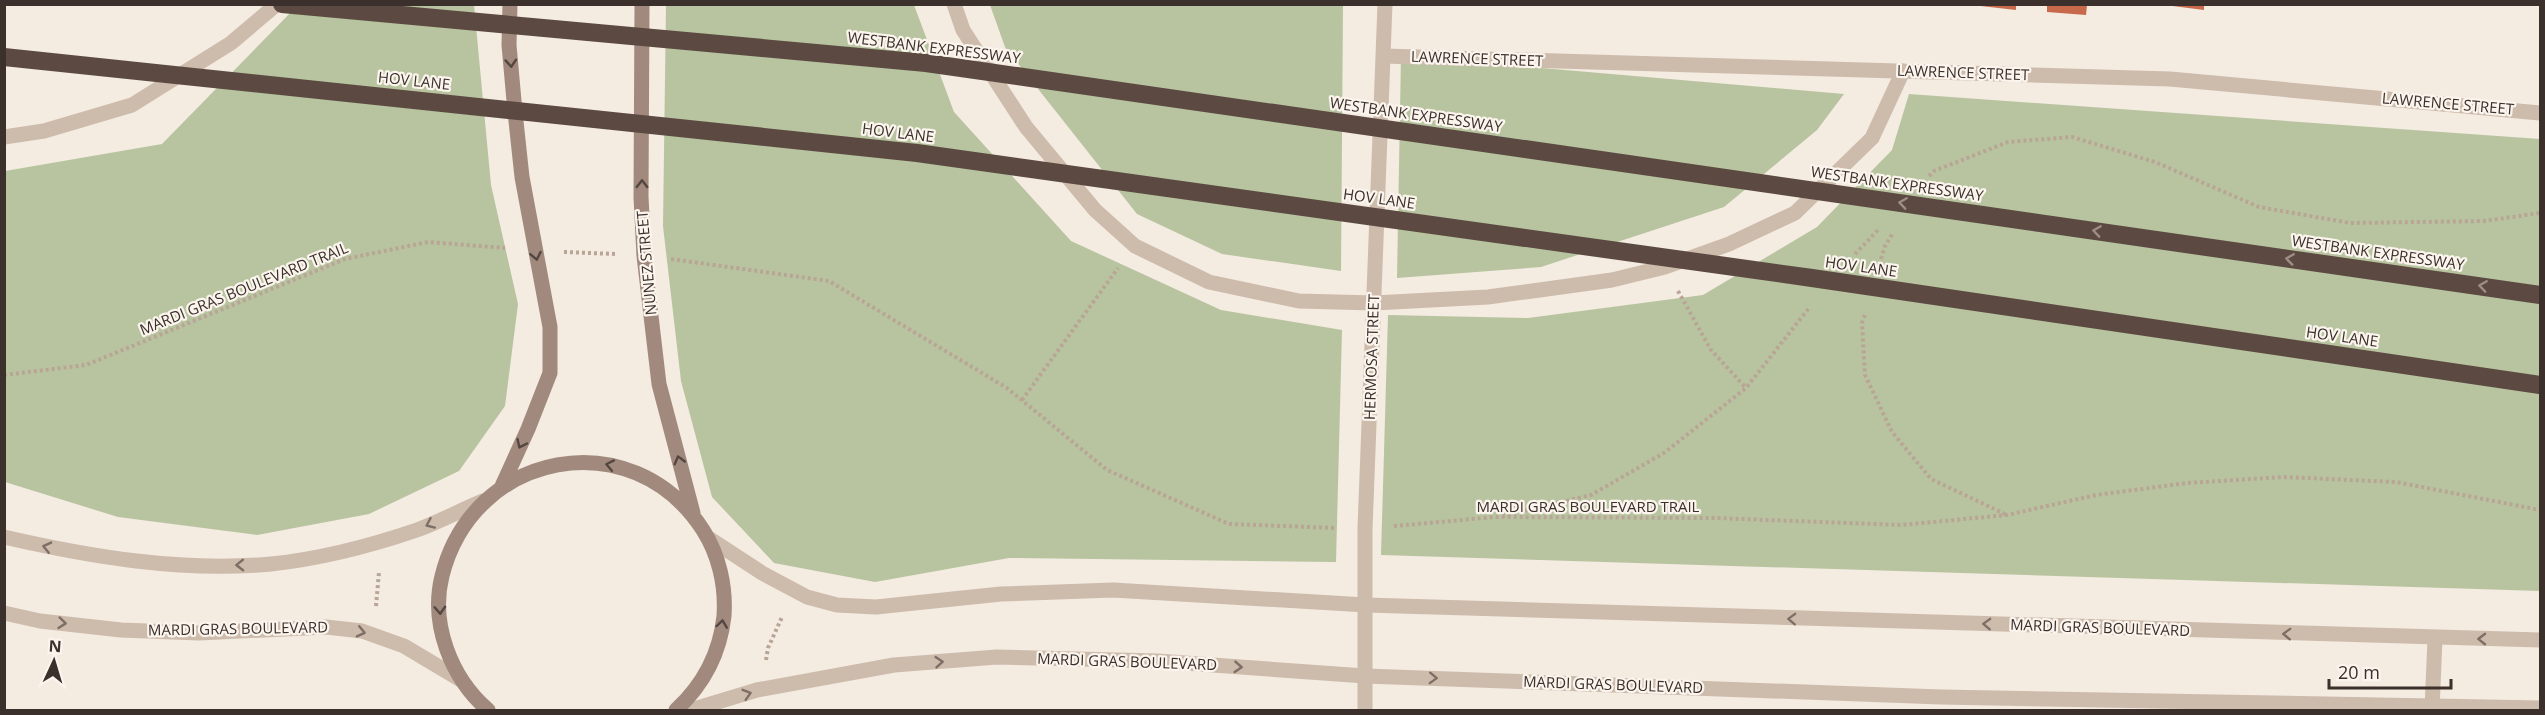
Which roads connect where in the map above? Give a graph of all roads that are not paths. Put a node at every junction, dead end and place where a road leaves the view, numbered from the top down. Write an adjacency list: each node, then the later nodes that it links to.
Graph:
1 (277, 4): 11 (street)
2 (282, 4): 12 (highway, WESTBANK EXPRESSWAY, one-way to 2, bridge)
3 (510, 4): 15 (main road, one-way to 15)
4 (642, 4): 17 (main road, NUNEZ STREET, one-way to 4)
5 (954, 4): 13 (street)
6 (1385, 4): 7 (street, HERMOSA STREET)
7 (1384, 56): 9 (street, LAWRENCE STREET); 13 (street, HERMOSA STREET)
8 (4, 57): 14 (highway, HOV LANE, bridge)
9 (1903, 71): 10 (street, LAWRENCE STREET); 13 (street)
10 (2541, 113)
11 (4, 137)
12 (2541, 295)
13 (1374, 303): 20 (street, HERMOSA STREET)
14 (2541, 385)
15 (502, 486): 16 (main road); 17 (main road, one-way to 15)
16 (483, 501): 18 (street, one-way to 18); 25 (main road, one-way to 25)
17 (694, 516): 19 (main road)
18 (4, 537)
19 (707, 537): 20 (street, MARDI GRAS BOULEVARD); 29 (main road, one-way to 19)
20 (1366, 606): 22 (street, MARDI GRAS BOULEVARD, one-way to 20); 24 (street, HERMOSA STREET)
21 (4, 613): 25 (street, MARDI GRAS BOULEVARD, one-way to 25)
22 (2435, 638): 23 (street, MARDI GRAS BOULEVARD, one-way to 22); 27 (street)
23 (2541, 640)
24 (1365, 676): 27 (street, MARDI GRAS BOULEVARD, one-way to 27); 30 (street, MARDI GRAS BOULEVARD, one-way to 24); 31 (street, HERMOSA STREET)
25 (461, 680): 26 (main road)
26 (481, 707)
27 (2432, 708): 28 (street, MARDI GRAS BOULEVARD)
28 (2541, 708)
29 (676, 711)
30 (691, 711)
31 (1365, 711)

